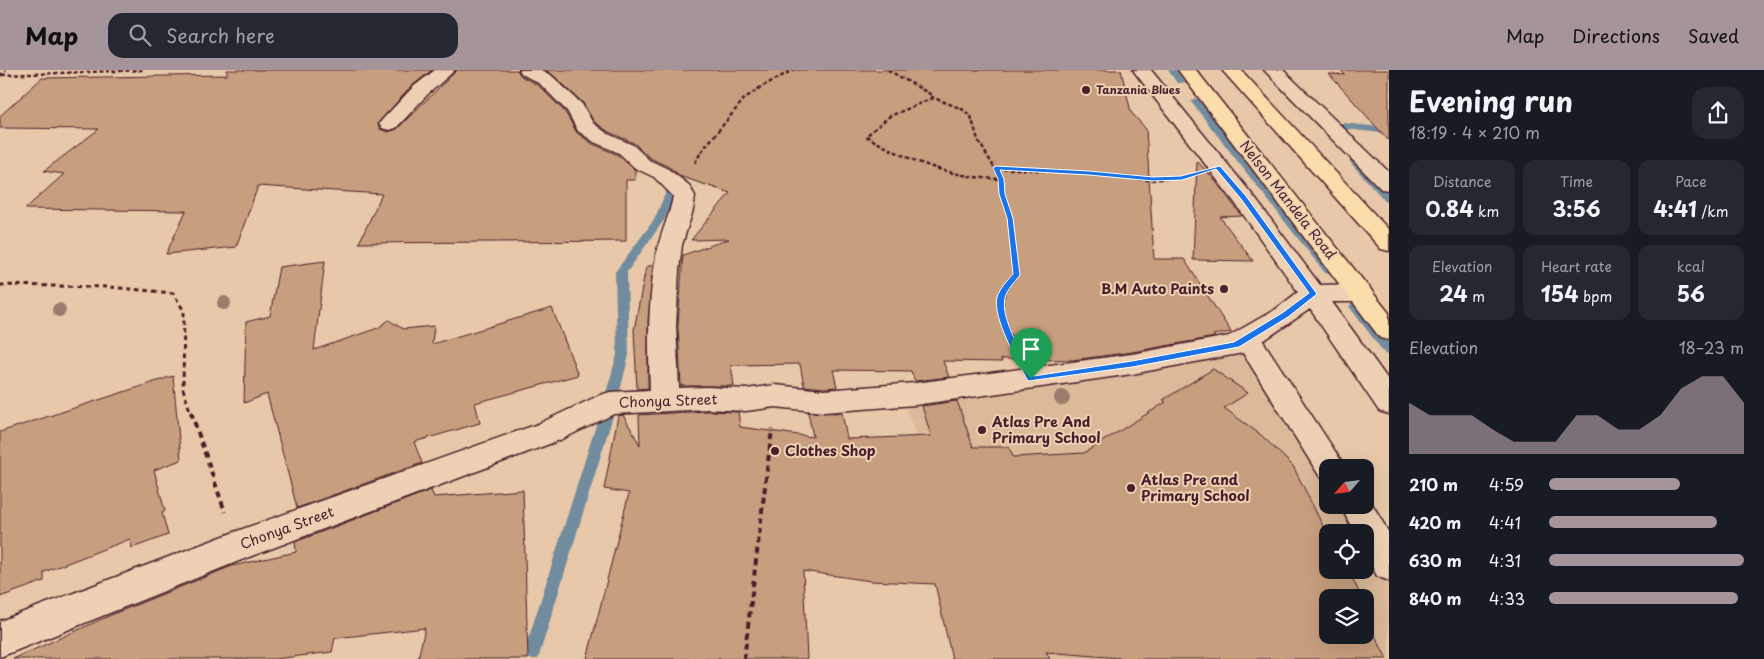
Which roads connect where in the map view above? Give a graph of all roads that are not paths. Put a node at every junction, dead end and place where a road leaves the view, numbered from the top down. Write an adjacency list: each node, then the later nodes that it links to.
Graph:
1 (446, 70): 7 (street)
2 (528, 70): 14 (street)
3 (1142, 70): 11 (street)
4 (1186, 70): 10 (main road, Nelson Mandela Road)
5 (1231, 70): 9 (main road)
6 (1273, 70): 8 (street)
7 (389, 124)
8 (1389, 184)
9 (1389, 244)
10 (1360, 293): 11 (street); 12 (main road, Nelson Mandela Road)
11 (1313, 294): 13 (street, Chonya Street); 15 (street)
12 (1389, 331)
13 (1247, 338): 14 (street, Chonya Street); 16 (street)
14 (664, 399): 19 (street, Chonya Street)
15 (1389, 404)
16 (1326, 459)
17 (1361, 514): 18 (street)
18 (1389, 565)
19 (0, 639)

